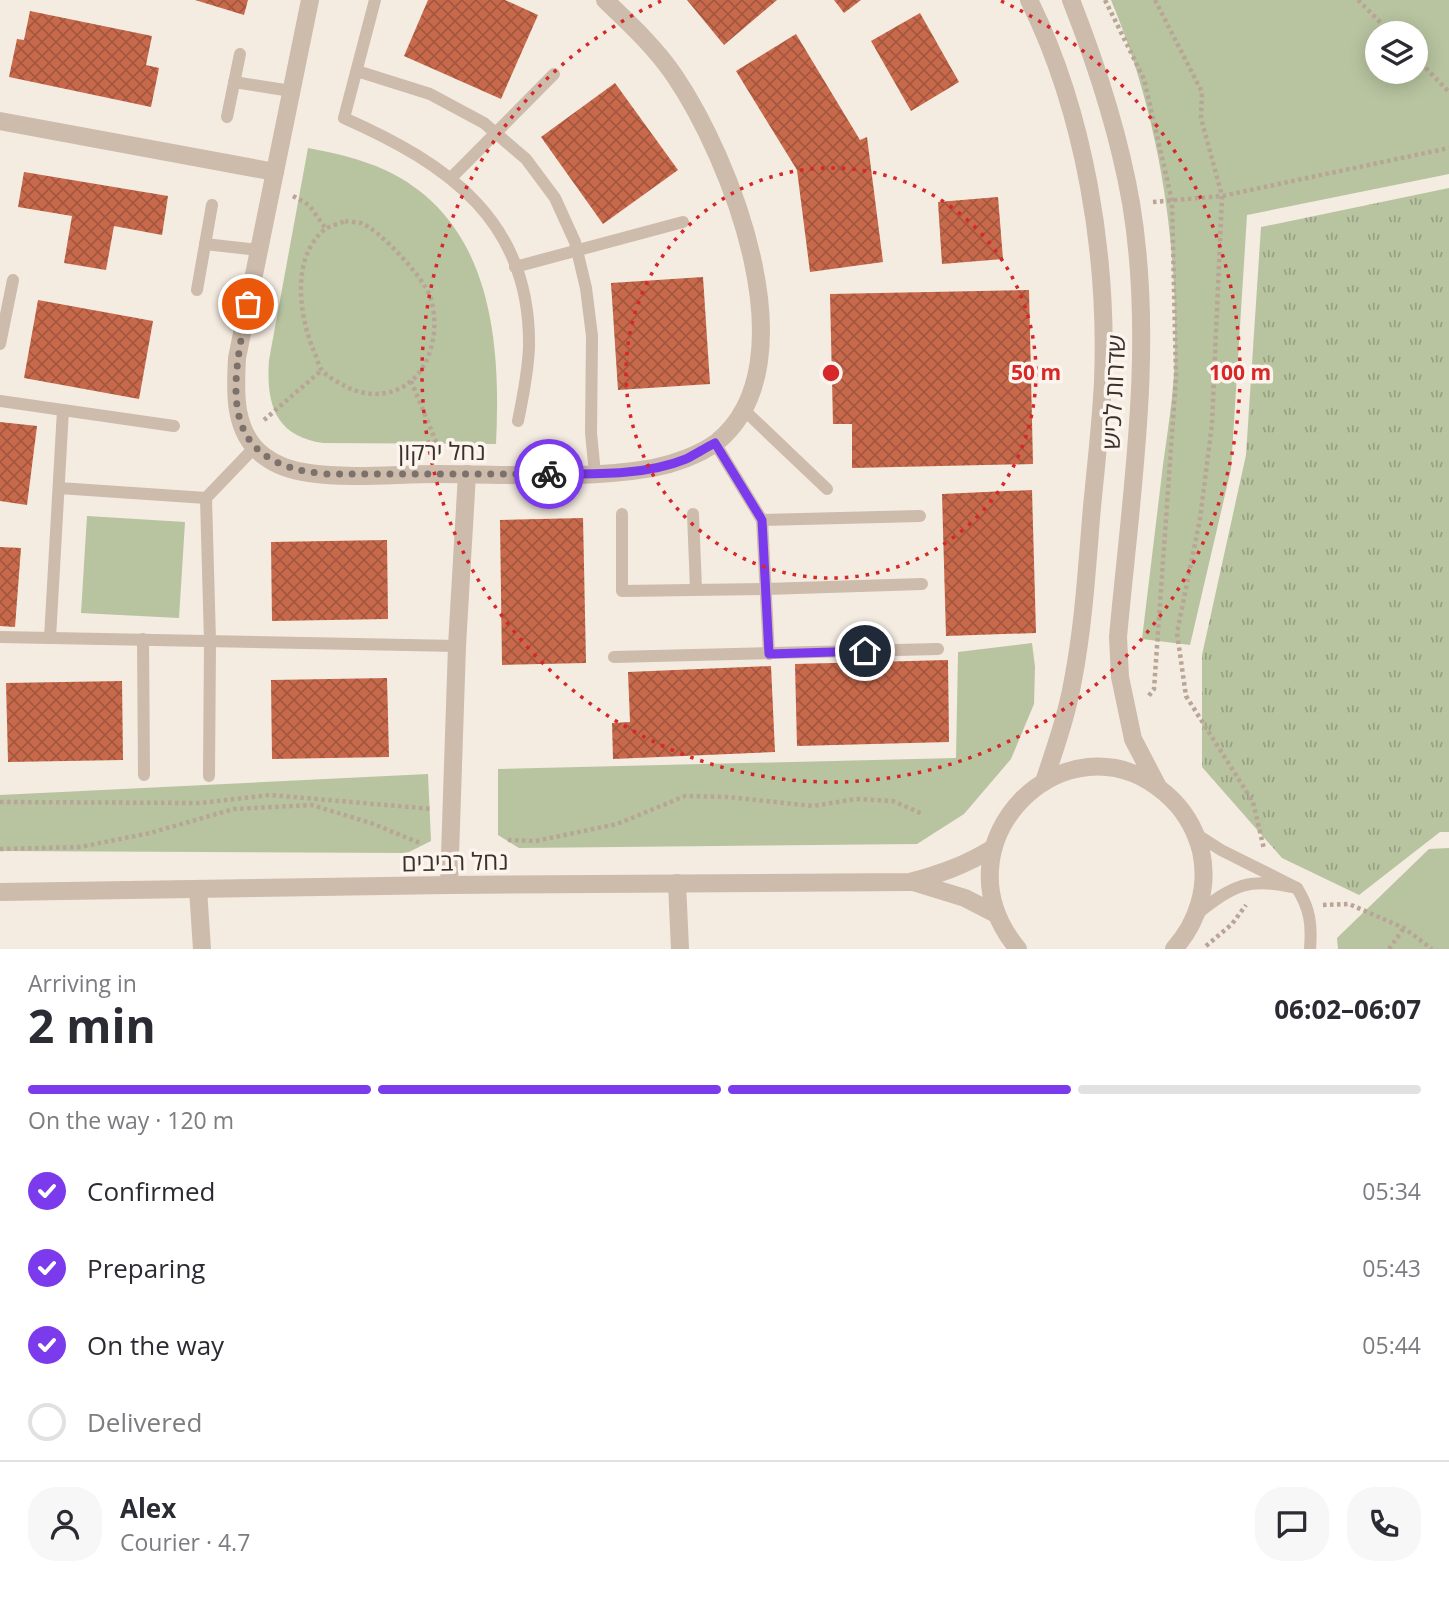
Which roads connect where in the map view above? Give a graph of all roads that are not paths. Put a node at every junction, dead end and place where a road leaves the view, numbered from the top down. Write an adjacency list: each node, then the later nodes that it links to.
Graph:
1 (310, 0): 10 (street)
2 (375, 0): 7 (lane)
3 (605, 0): 26 (street, נחל ירקון)
4 (1029, 0): 54 (street, שדרות לכיש)
5 (1072, 0): 55 (street, שדרות לכיש)
6 (240, 54): 9 (lane)
7 (357, 71): 13 (lane); 14 (lane)
8 (554, 74): 13 (lane)
9 (234, 82): 10 (lane); 11 (lane)
10 (291, 91): 15 (street)
11 (227, 117)
12 (0, 121): 15 (street)
13 (496, 133): 14 (lane); 20 (lane)
14 (451, 178): 21 (lane)
15 (273, 181): 19 (street)
16 (212, 205): 18 (lane)
17 (682, 222): 20 (lane)
18 (205, 244): 19 (lane); 23 (lane)
19 (259, 250): 30 (street)
20 (577, 250): 21 (lane); 33 (lane)
21 (515, 267): 28 (lane)
22 (13, 280): 24 (lane)
23 (197, 290)
24 (0, 344)
25 (0, 401): 27 (lane)
26 (743, 409): 31 (street, נחל ירקון); 35 (lane)
27 (63, 410): 29 (lane); 34 (lane)
28 (518, 421)
29 (174, 426)
30 (250, 441): 32 (street, נחל ירקון); 36 (lane)
31 (715, 443): 33 (street, נחל ירקון); 40 (lane)
32 (467, 474): 33 (street, נחל ירקון); 48 (street)
33 (595, 474)
34 (59, 488): 36 (lane); 45 (lane)
35 (827, 489)
36 (206, 498): 47 (lane)
37 (622, 514): 42 (lane)
38 (693, 514): 42 (lane)
39 (920, 516): 40 (lane)
40 (762, 520): 43 (lane)
41 (922, 583): 43 (lane)
42 (696, 589): 43 (lane)
43 (766, 589): 50 (lane)
44 (0, 637): 45 (lane)
45 (50, 638): 46 (lane)
46 (143, 639): 47 (lane); 52 (lane)
47 (210, 641): 48 (lane); 53 (lane)
48 (457, 646): 61 (street)
49 (937, 649): 50 (lane)
50 (769, 654): 51 (lane)
51 (614, 657)
52 (144, 775)
53 (209, 776)
54 (1044, 782): 55 (street); 57 (street)
55 (1158, 787): 56 (street)
56 (1195, 833): 58 (lane); 65 (street)
57 (993, 848): 59 (street, נחל רביבים); 64 (street)
58 (1262, 876): 65 (lane); 70 (lane)
59 (910, 882): 60 (street, נחל רביבים); 64 (street, נחל רביבים)
60 (677, 883): 61 (street, נחל רביבים); 67 (street)
61 (449, 885): 62 (street, נחל רביבים)
62 (198, 889): 63 (street, נחל רביבים); 66 (street)
63 (0, 892)
64 (996, 914): 68 (street)
65 (1196, 915): 69 (street)
66 (202, 949)
67 (680, 949)
68 (1018, 949)
69 (1174, 949)
70 (1310, 949)

